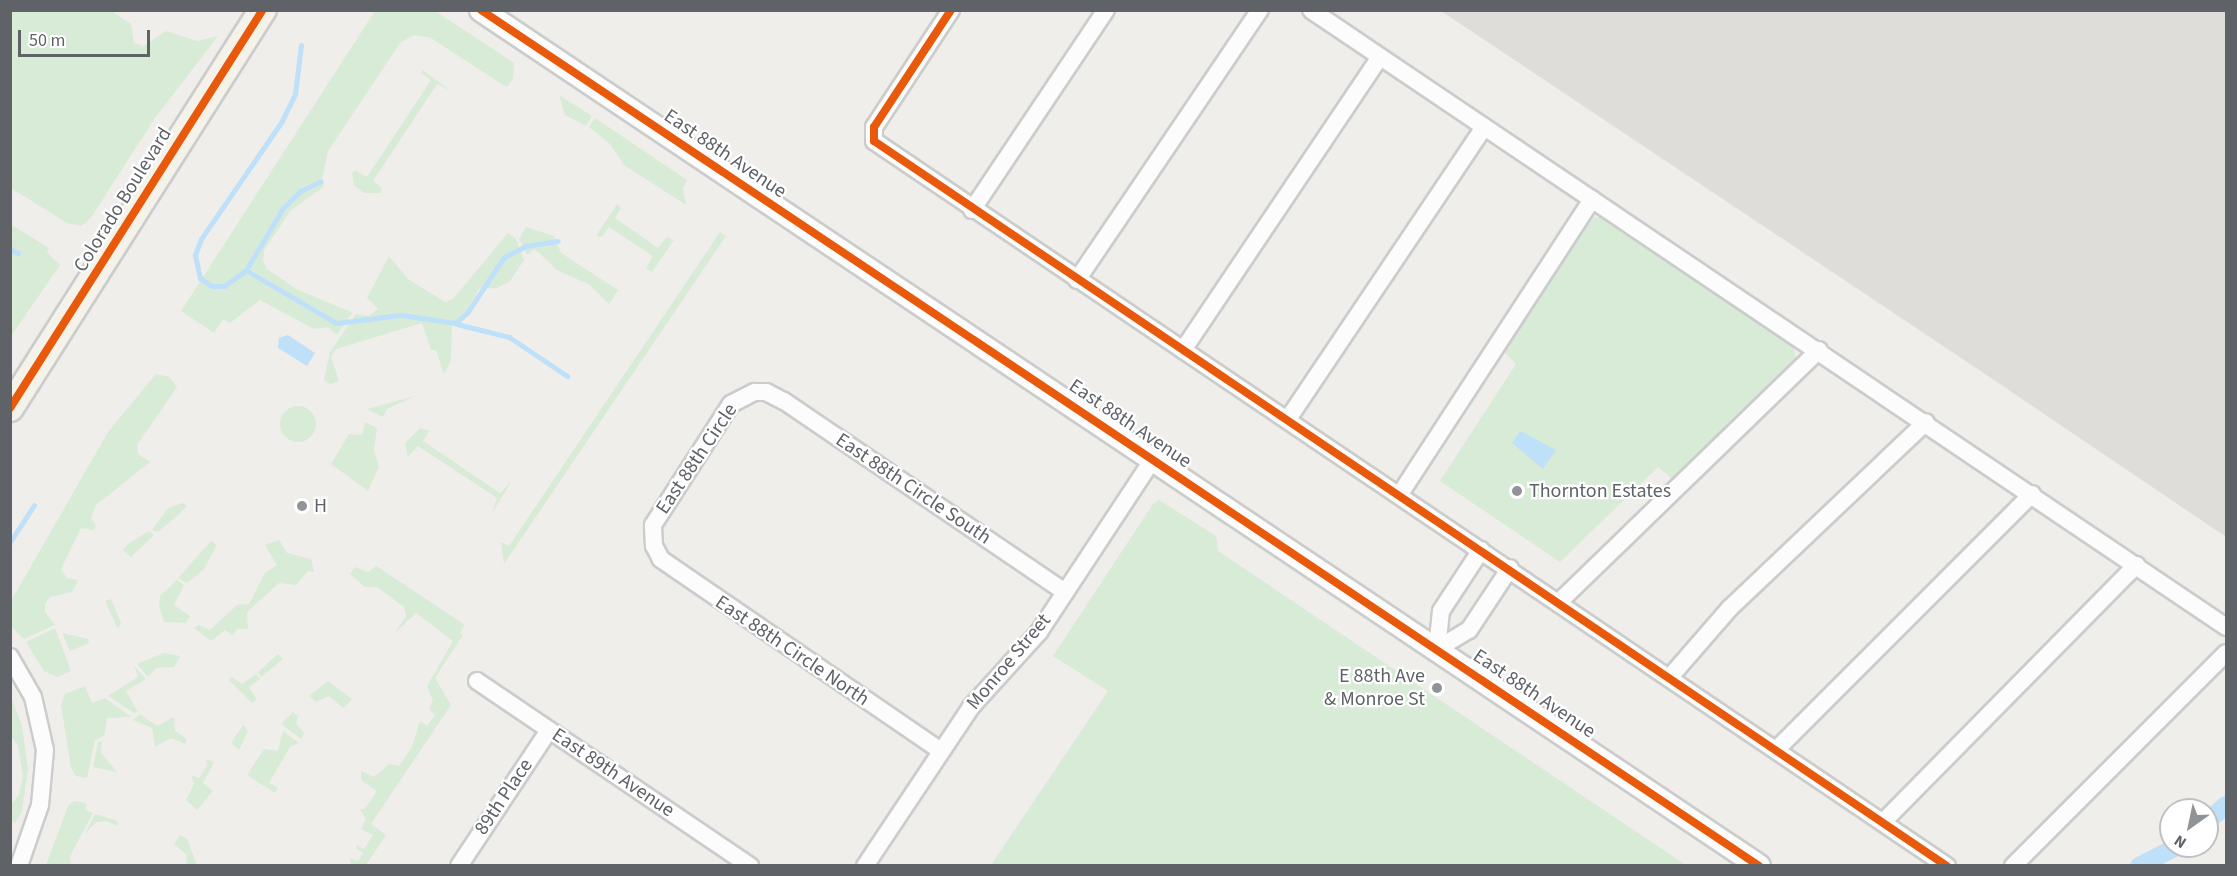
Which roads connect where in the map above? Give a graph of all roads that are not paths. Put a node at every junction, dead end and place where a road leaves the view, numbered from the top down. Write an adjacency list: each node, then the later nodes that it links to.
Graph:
1 (262, 10): 15 (main road, Colorado Boulevard)
2 (481, 10): 18 (main road, East 88th Avenue)
3 (951, 10): 10 (street)
4 (1106, 10): 10 (street)
5 (1260, 10): 11 (street)
6 (1311, 10): 7 (street)
7 (1380, 57): 8 (street); 12 (street)
8 (1484, 127): 9 (street); 16 (street)
9 (1592, 199): 13 (street); 19 (street)
10 (972, 210): 11 (street)
11 (1077, 280): 12 (street)
12 (1183, 350): 16 (street)
13 (1819, 350): 17 (street); 26 (street)
14 (759, 392): 21 (street, East 88th Circle); 25 (street, East 88th Circle South)
15 (10, 408)
16 (1288, 419): 19 (street)
17 (1926, 422): 20 (street); 31 (street)
18 (1153, 459): 25 (street, Monroe Street); 28 (main road, East 88th Avenue)
19 (1400, 494): 22 (street)
20 (2032, 494): 23 (street); 34 (street)
21 (654, 541): 35 (street, East 88th Circle North)
22 (1481, 550): 24 (street); 28 (street)
23 (2136, 565): 27 (street); 36 (street)
24 (1510, 568): 26 (street); 28 (street)
25 (1065, 592): 35 (street, Monroe Street)
26 (1559, 602): 31 (street)
27 (2226, 627)
28 (1437, 649): 41 (main road, East 88th Avenue)
29 (2226, 653): 43 (street)
30 (10, 657): 37 (street)
31 (1670, 677): 34 (street)
32 (477, 681): 33 (street, East 89th Avenue)
33 (549, 730): 38 (street, 89th Place); 39 (street, East 89th Avenue)
34 (1776, 750): 36 (street)
35 (941, 751): 40 (street, Monroe Street)
36 (1883, 822): 42 (street)
37 (19, 866)
38 (459, 866)
39 (750, 866)
40 (865, 866)
41 (1760, 866)
42 (1947, 866)
43 (2013, 866)

